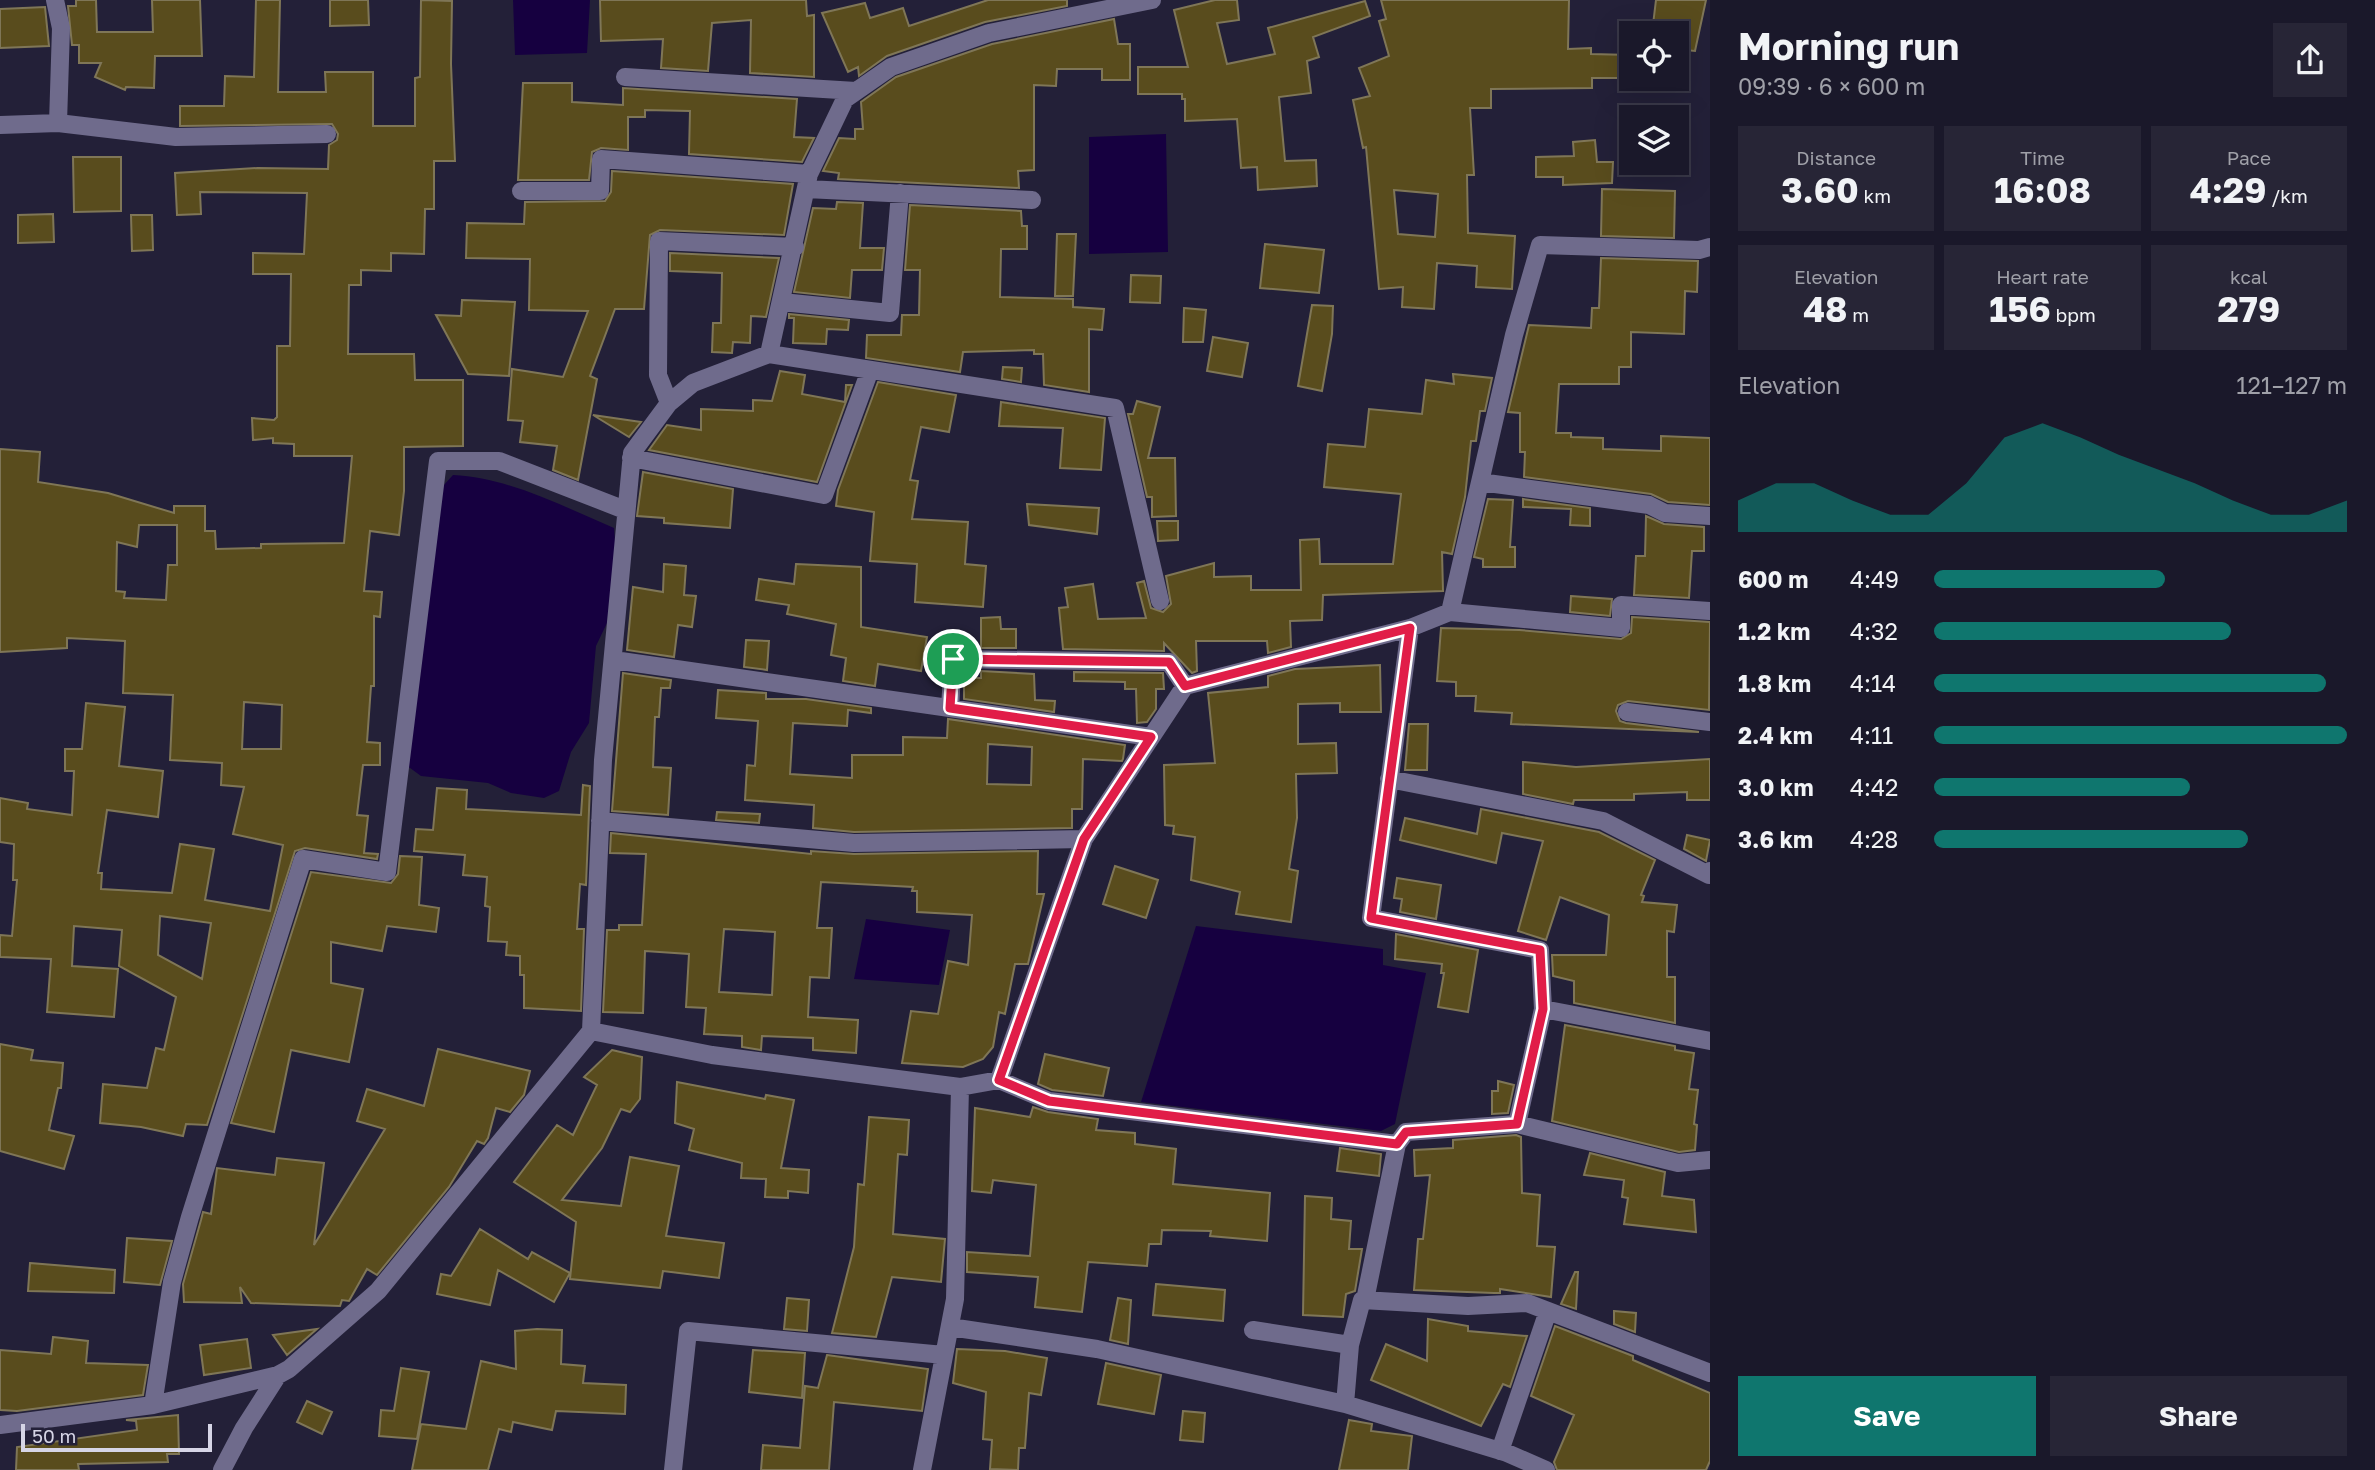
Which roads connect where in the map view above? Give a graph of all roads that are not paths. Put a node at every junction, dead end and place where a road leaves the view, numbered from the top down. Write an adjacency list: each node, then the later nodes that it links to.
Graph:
1 (55, 0): 5 (street)
2 (1152, 0): 4 (street)
3 (625, 77): 4 (street)
4 (856, 91): 8 (street)
5 (58, 123): 6 (street); 7 (street)
6 (0, 125)
7 (327, 134)
8 (808, 181): 9 (street); 10 (street); 12 (street)
9 (521, 191)
10 (900, 193): 11 (street); 14 (street)
11 (1032, 200)
12 (794, 247): 14 (street); 17 (street)
13 (1710, 247): 19 (street)
14 (782, 302): 15 (street)
15 (769, 354): 16 (street); 17 (street)
16 (870, 370): 18 (street); 22 (street)
17 (670, 403): 18 (street)
18 (631, 458): 20 (street)
19 (1480, 482): 21 (street); 23 (street)
20 (625, 510): 26 (street); 53 (street)
21 (1710, 516)
22 (1160, 601)
23 (1450, 611): 24 (street); 25 (street)
24 (1710, 611)
25 (1410, 628): 27 (street); 32 (street)
26 (614, 660): 28 (street); 33 (street)
27 (1185, 686): 28 (street); 31 (street)
28 (950, 708): 31 (street)
29 (1626, 712): 30 (street)
30 (1710, 722)
31 (1151, 737): 34 (street)
32 (1390, 779): 35 (street); 36 (street)
33 (600, 821): 34 (street); 37 (street)
34 (1084, 839): 39 (street)
35 (1710, 874)
36 (1543, 1009): 38 (street); 41 (street)
37 (591, 1031): 40 (street); 51 (street)
38 (1710, 1041)
39 (999, 1080): 40 (street); 42 (street)
40 (960, 1087): 46 (street)
41 (1517, 1124): 42 (street); 43 (street)
42 (1397, 1144): 44 (street)
43 (1710, 1160)
44 (1365, 1300): 45 (street); 48 (street)
45 (1548, 1311): 50 (street); 55 (street)
46 (950, 1327): 49 (street); 52 (street)
47 (1253, 1330): 48 (street)
48 (1350, 1345): 52 (street)
49 (944, 1354): 57 (street); 58 (street)
50 (1710, 1373)
51 (278, 1374): 53 (street); 56 (street)
52 (1345, 1404): 55 (street)
53 (153, 1405): 54 (street)
54 (0, 1425)
55 (1500, 1451): 59 (street)
56 (222, 1470)
57 (673, 1470)
58 (922, 1470)
59 (1546, 1470)

